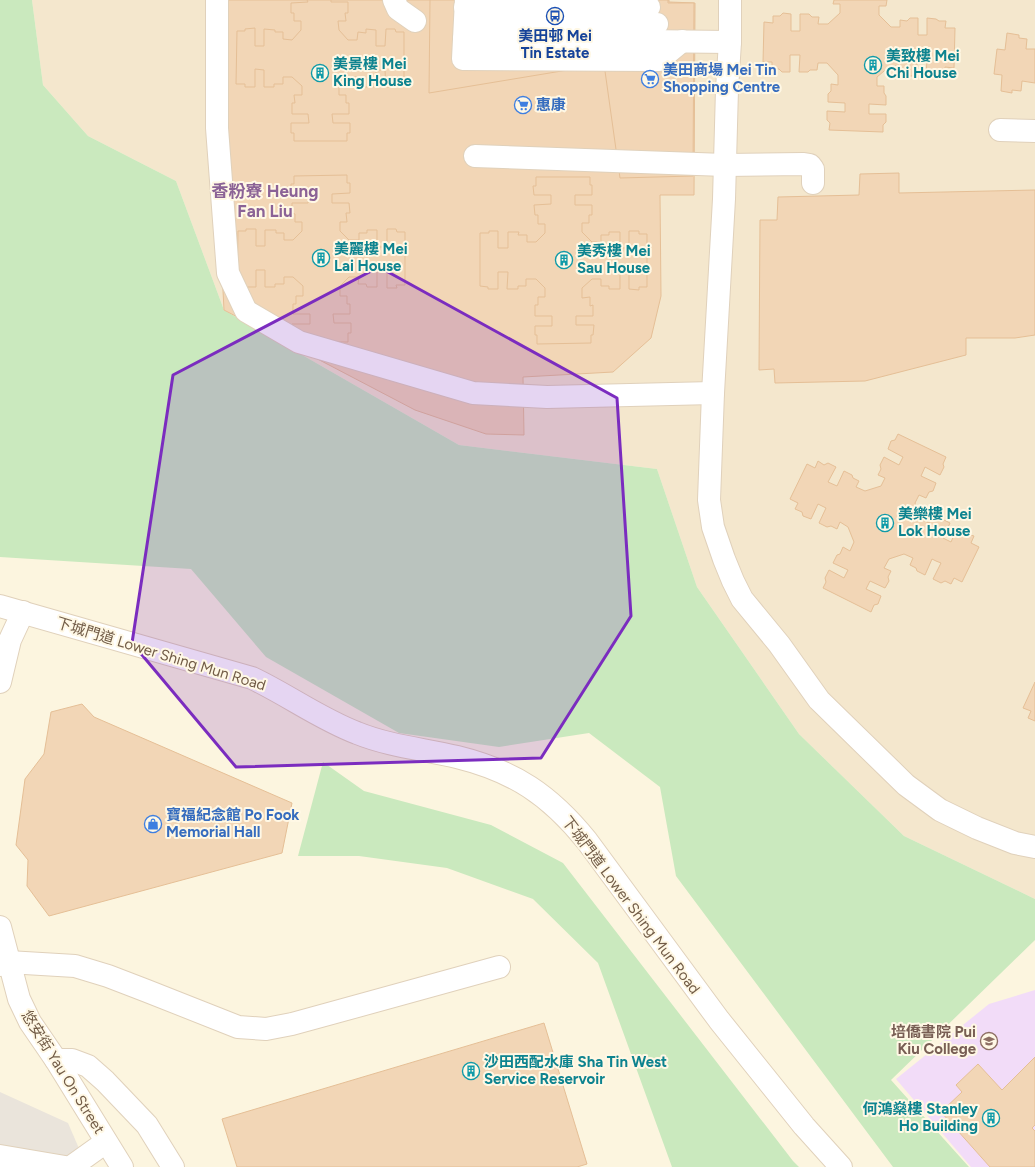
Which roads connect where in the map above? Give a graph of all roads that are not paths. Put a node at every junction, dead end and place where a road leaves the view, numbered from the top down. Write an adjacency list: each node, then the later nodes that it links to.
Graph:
1 (217, 0): 14 (street)
2 (394, 0): 6 (street)
3 (730, 0): 8 (street)
4 (650, 10): 5 (street); 7 (street)
5 (465, 18): 7 (street)
6 (415, 21)
7 (682, 41): 8 (street)
8 (730, 42): 12 (street)
9 (1000, 130): 10 (street)
10 (1035, 131)
11 (475, 156): 12 (street)
12 (725, 165): 13 (street); 14 (street)
13 (813, 183)
14 (713, 393): 18 (street)
15 (0, 606): 16 (street, 下城門道 Lower Shing Mun Road)
16 (23, 612): 17 (street); 29 (street, 下城門道 Lower Shing Mun Road)
17 (0, 682)
18 (1035, 848)
19 (0, 928): 20 (street, 悠安街 Yau On Street)
20 (4, 963): 21 (street); 22 (street, 悠安街 Yau On Street)
21 (499, 967)
22 (56, 1060): 23 (street, 悠安街 Yau On Street); 28 (street)
23 (106, 1142): 26 (street); 27 (street, 悠安街 Yau On Street)
24 (0, 1156): 25 (street)
25 (65, 1167)
26 (71, 1167)
27 (122, 1167)
28 (172, 1167)
29 (841, 1167)

